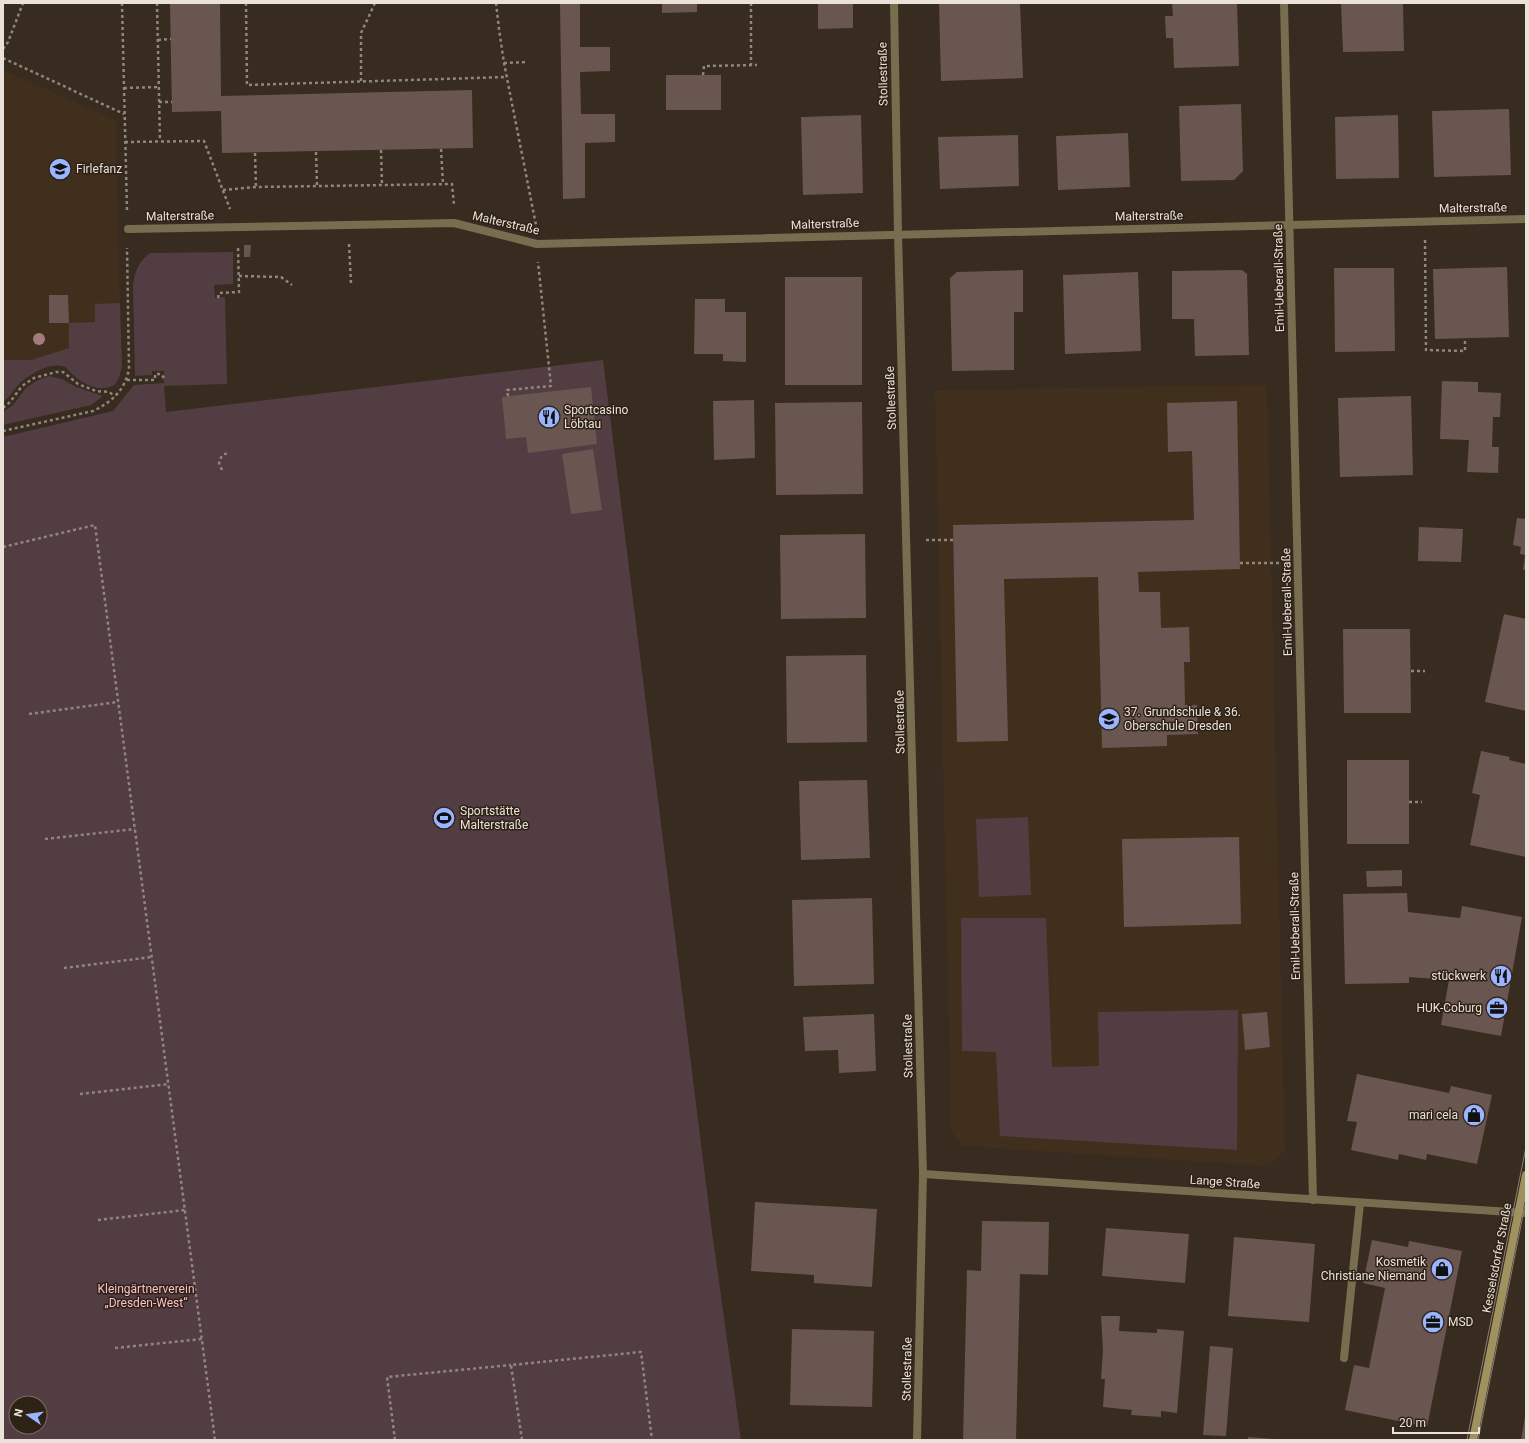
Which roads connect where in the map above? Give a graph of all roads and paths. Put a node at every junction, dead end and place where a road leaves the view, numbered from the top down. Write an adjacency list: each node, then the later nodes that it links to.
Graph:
1 (24, 3): 12 (path)
2 (122, 3): 22 (path)
3 (158, 3): 11 (path)
4 (246, 3): 20 (path)
5 (375, 3): 20 (path)
6 (496, 3): 15 (path)
7 (751, 3): 17 (path)
8 (894, 3): 43 (street, Stollestraße)
9 (1284, 3): 40 (street, Emil-Ueberall-Straße)
10 (171, 39): 11 (path)
11 (158, 40): 21 (path)
12 (3, 48)
13 (3, 58): 25 (path)
14 (528, 62): 15 (path)
15 (504, 63): 19 (path)
16 (757, 64): 17 (path)
17 (751, 65): 18 (path)
18 (704, 75)
19 (507, 77): 20 (path); 44 (path)
20 (361, 81)
21 (159, 87): 22 (path); 23 (path)
22 (124, 88): 25 (path)
23 (159, 102): 24 (path); 26 (path)
24 (172, 102)
25 (125, 114): 27 (path)
26 (160, 141): 27 (path); 36 (path)
27 (125, 142): 42 (path)
28 (442, 149): 32 (path)
29 (381, 150): 33 (path)
30 (316, 152): 34 (path)
31 (255, 153): 35 (path)
32 (443, 184): 33 (path); 39 (path)
33 (382, 185): 34 (path)
34 (317, 186): 35 (path)
35 (256, 187): 36 (path)
36 (223, 190): 41 (path)
37 (1526, 219): 38 (street, Malterstraße)
38 (1425, 222): 40 (street, Malterstraße); 50 (path)
39 (454, 223): 41 (street, Malterstraße); 44 (street, Malterstraße)
40 (1290, 225): 43 (street, Malterstraße); 62 (street, Emil-Ueberall-Straße)
41 (238, 228): 42 (street, Malterstraße); 46 (path)
42 (128, 229): 52 (path)
43 (898, 234): 44 (street, Malterstraße); 60 (street, Stollestraße)
44 (536, 244): 54 (path)
45 (350, 252): 47 (path)
46 (239, 276): 48 (path); 49 (path)
47 (351, 283)
48 (292, 285)
49 (218, 298)
50 (1465, 338)
51 (164, 378): 52 (path)
52 (127, 380): 53 (path)
53 (115, 396): 55 (path); 56 (path)
54 (508, 396)
55 (3, 408)
56 (3, 431)
57 (230, 453): 58 (path)
58 (222, 470)
59 (953, 540): 60 (path)
60 (908, 541): 76 (street, Stollestraße)
61 (3, 547): 66 (path)
62 (1298, 562): 63 (path); 78 (street, Emil-Ueberall-Straße)
63 (1240, 563)
64 (1410, 671): 65 (path)
65 (1425, 671)
66 (118, 702): 67 (path); 70 (path)
67 (29, 714)
68 (1409, 802): 69 (path)
69 (1422, 802)
70 (135, 829): 71 (path); 72 (path)
71 (45, 839)
72 (152, 957): 73 (path); 74 (path)
73 (64, 968)
74 (169, 1084): 75 (path); 80 (path)
75 (80, 1094)
76 (923, 1174): 78 (street, Lange Straße); 91 (street, Stollestraße)
77 (1526, 1175): 81 (street, Kesselsdorfer Straße)
78 (1313, 1200): 79 (street, Lange Straße)
79 (1360, 1202): 81 (street, Lange Straße); 85 (street)
80 (185, 1210): 82 (path); 83 (path)
81 (1522, 1213): 92 (street, Kesselsdorfer Straße)
82 (98, 1220)
83 (202, 1339): 84 (path); 87 (path)
84 (115, 1348)
85 (1344, 1358)
86 (511, 1365): 88 (path); 89 (path); 90 (path)
87 (215, 1440)
88 (395, 1440)
89 (522, 1440)
90 (652, 1440)
91 (918, 1440)
92 (1473, 1440)

